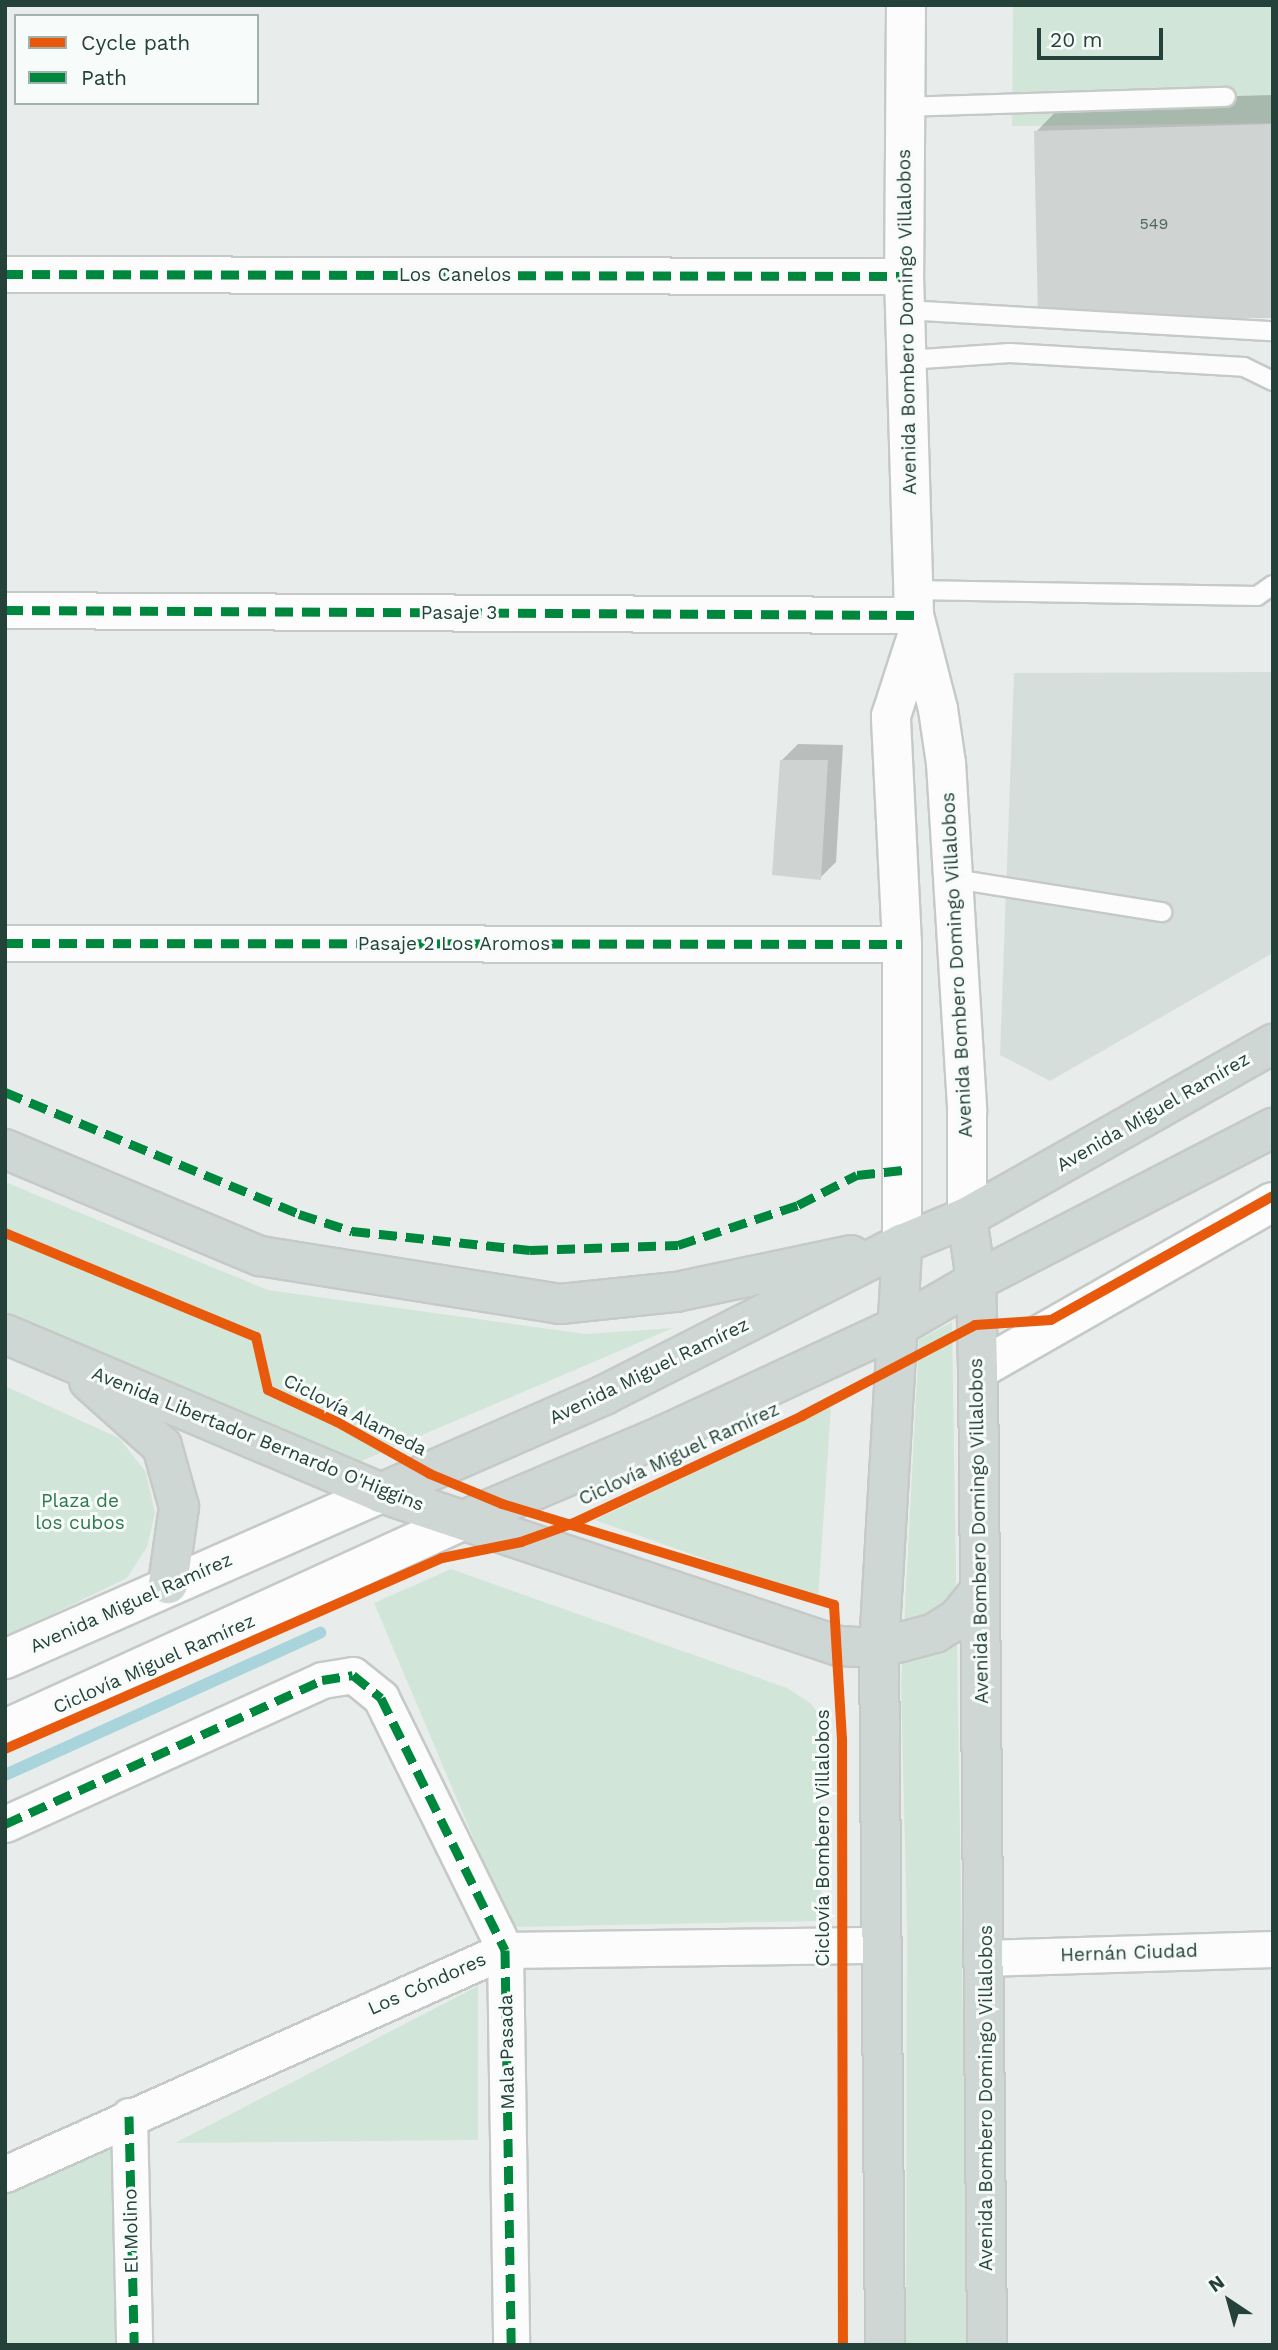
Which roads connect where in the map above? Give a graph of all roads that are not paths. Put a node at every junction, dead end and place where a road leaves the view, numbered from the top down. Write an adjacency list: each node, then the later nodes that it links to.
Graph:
1 (906, 5): 3 (street, Avenida Bombero Domingo Villalobos)
2 (1226, 97): 3 (lane)
3 (903, 107): 5 (street, Avenida Bombero Domingo Villalobos)
4 (5, 274): 5 (street, Los Canelos)
5 (904, 293): 6 (lane); 7 (street, Avenida Bombero Domingo Villalobos)
6 (1272, 331)
7 (907, 360): 8 (lane); 11 (street, Avenida Bombero Domingo Villalobos)
8 (1273, 381)
9 (1273, 585): 11 (lane)
10 (5, 610): 11 (street, Pasaje 3)
11 (914, 615): 12 (street, Avenida Bombero Domingo Villalobos); 15 (street, Avenida Bombero Domingo Villalobos)
12 (955, 879): 13 (lane); 20 (street, Avenida Bombero Domingo Villalobos)
13 (1162, 912)
14 (5, 943): 15 (street, Pasaje 2 Los Aromos)
15 (902, 944): 21 (street, Avenida Bombero Domingo Villalobos)
16 (1273, 1044): 20 (main road, Avenida Miguel Ramírez)
17 (1273, 1128): 22 (main road)
18 (5, 1149): 21 (main road)
19 (1273, 1202): 26 (street)
20 (967, 1217): 21 (main road, Avenida Miguel Ramírez); 22 (main road, Avenida Bombero Domingo Villalobos)
21 (902, 1244): 23 (main road, Avenida Bombero Domingo Villalobos); 27 (main road, Avenida Miguel Ramírez)
22 (976, 1281): 23 (main road); 26 (main road, Avenida Bombero Domingo Villalobos)
23 (897, 1327): 28 (main road); 31 (main road, Avenida Bombero Domingo Villalobos)
24 (5, 1334): 25 (main road, Avenida Libertador Bernardo O'Higgins)
25 (67, 1361): 27 (main road, Avenida Libertador Bernardo O'Higgins); 29 (main road)
26 (978, 1370): 30 (main road, Avenida Bombero Domingo Villalobos)
27 (381, 1493): 28 (main road, Avenida Libertador Bernardo O'Higgins); 29 (street, Avenida Miguel Ramírez)
28 (464, 1520): 31 (main road, Avenida Libertador Bernardo O'Higgins); 33 (street)
29 (168, 1584): 32 (street, Avenida Miguel Ramírez)
30 (981, 1591): 31 (main road, Avenida Libertador Bernardo O'Higgins); 38 (main road, Avenida Bombero Domingo Villalobos)
31 (879, 1648): 35 (main road, Avenida Bombero Domingo Villalobos)
32 (5, 1659)
33 (5, 1729)
34 (5, 1825): 37 (street, Mala Pasada)
35 (883, 1945): 37 (street, Los Cóndores); 43 (main road, Avenida Bombero Domingo Villalobos)
36 (1273, 1949): 38 (street, Hernán Ciudad)
37 (505, 1950): 39 (street, Los Cóndores); 42 (street, Mala Pasada)
38 (985, 1958): 44 (main road, Avenida Bombero Domingo Villalobos)
39 (129, 2116): 40 (street, Los Cóndores); 41 (street, El Molino)
40 (5, 2174)
41 (134, 2345)
42 (511, 2345)
43 (885, 2345)
44 (987, 2345)

